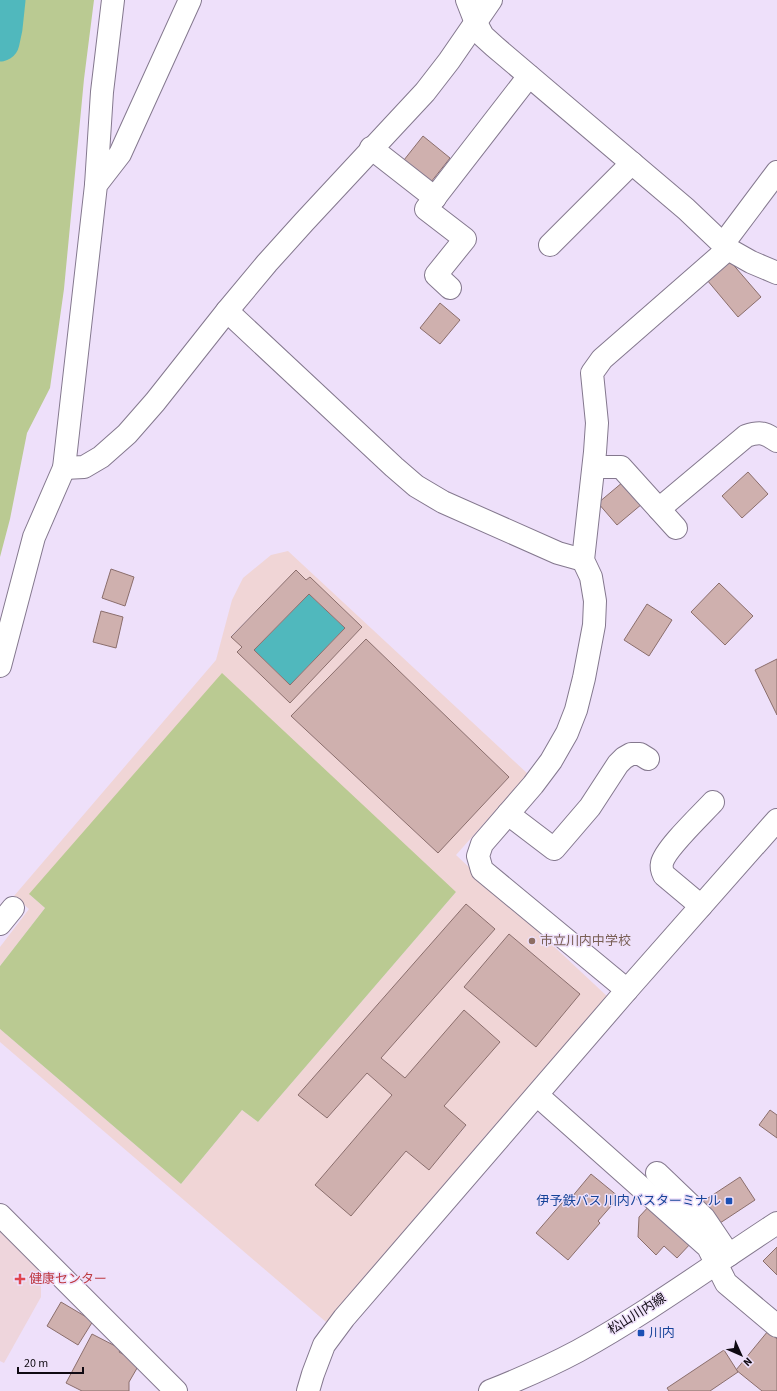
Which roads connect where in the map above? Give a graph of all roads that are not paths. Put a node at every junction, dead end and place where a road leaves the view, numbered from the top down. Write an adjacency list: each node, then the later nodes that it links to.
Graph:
1 (114, 0): 10 (street)
2 (190, 0): 10 (street)
3 (467, 0): 5 (street)
4 (491, 0): 5 (street)
5 (476, 24): 6 (street); 7 (street)
6 (529, 76): 8 (street); 11 (street)
7 (371, 148): 11 (street); 16 (street)
8 (632, 163): 12 (street); 13 (street)
9 (777, 172): 13 (street)
10 (96, 185): 19 (street)
11 (435, 198): 15 (street)
12 (550, 245)
13 (725, 246): 14 (street); 18 (street)
14 (777, 273)
15 (450, 288)
16 (227, 311): 19 (street); 22 (street)
17 (777, 441): 20 (street)
18 (594, 467): 20 (street); 22 (street)
19 (64, 468): 23 (street)
20 (659, 509): 21 (street)
21 (676, 528)
22 (583, 560): 26 (street)
23 (0, 666)
24 (648, 759): 26 (street)
25 (713, 802): 28 (street)
26 (508, 814): 29 (street)
27 (777, 820): 28 (street)
28 (701, 906): 29 (street)
29 (627, 990): 30 (street)
30 (537, 1095): 34 (street); 37 (street)
31 (657, 1174): 34 (street)
32 (0, 1215): 36 (street)
33 (777, 1223): 34 (street, 松山川内線)
34 (723, 1259): 35 (street); 38 (street, 松山川内線)
35 (777, 1326)
36 (176, 1391)
37 (308, 1391)
38 (490, 1391)

